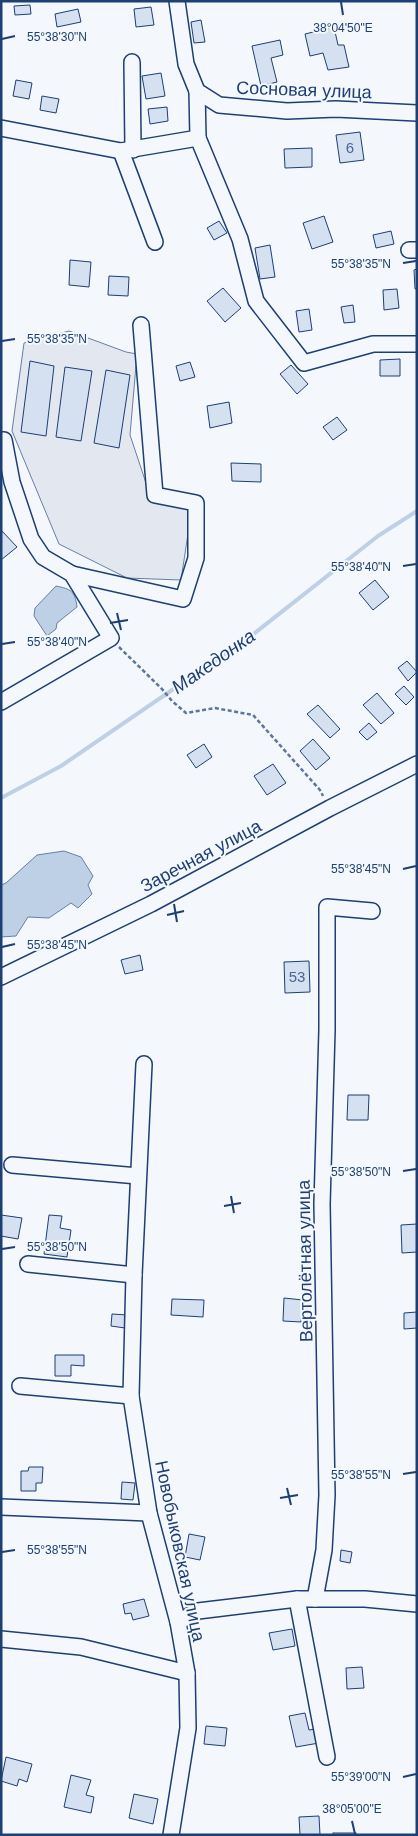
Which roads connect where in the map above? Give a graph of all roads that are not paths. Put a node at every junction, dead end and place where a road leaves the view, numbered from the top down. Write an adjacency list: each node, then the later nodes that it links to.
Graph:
1 (177, 1): 3 (street)
2 (132, 62): 7 (street)
3 (197, 91): 4 (street, Сосновая улица); 6 (street)
4 (417, 113)
5 (1, 128): 7 (street)
6 (198, 138): 7 (street); 10 (street)
7 (127, 150): 8 (street)
8 (154, 242)
9 (141, 325): 12 (street)
10 (417, 344)
11 (1, 440): 12 (street)
12 (72, 574): 13 (street)
13 (1, 702)
14 (417, 764): 16 (street, Заречная улица)
15 (372, 911): 27 (street, Вертолётная улица)
16 (1, 977)
17 (144, 1064): 19 (street, Новобыковская улица)
18 (12, 1165): 19 (street)
19 (138, 1176): 21 (street, Новобыковская улица)
20 (28, 1264): 21 (street)
21 (134, 1275): 23 (street, Новобыковская улица)
22 (20, 1386): 23 (street)
23 (131, 1396): 25 (street, Новобыковская улица)
24 (1, 1507): 25 (street)
25 (149, 1513): 29 (street, Новобыковская улица)
26 (298, 1599): 27 (street); 29 (street); 32 (street)
27 (315, 1599): 28 (street)
28 (417, 1604)
29 (178, 1622): 31 (street, Новобыковская улица)
30 (1, 1639): 31 (street)
31 (187, 1673): 33 (street, Новобыковская улица)
32 (327, 1756)
33 (171, 1835)

